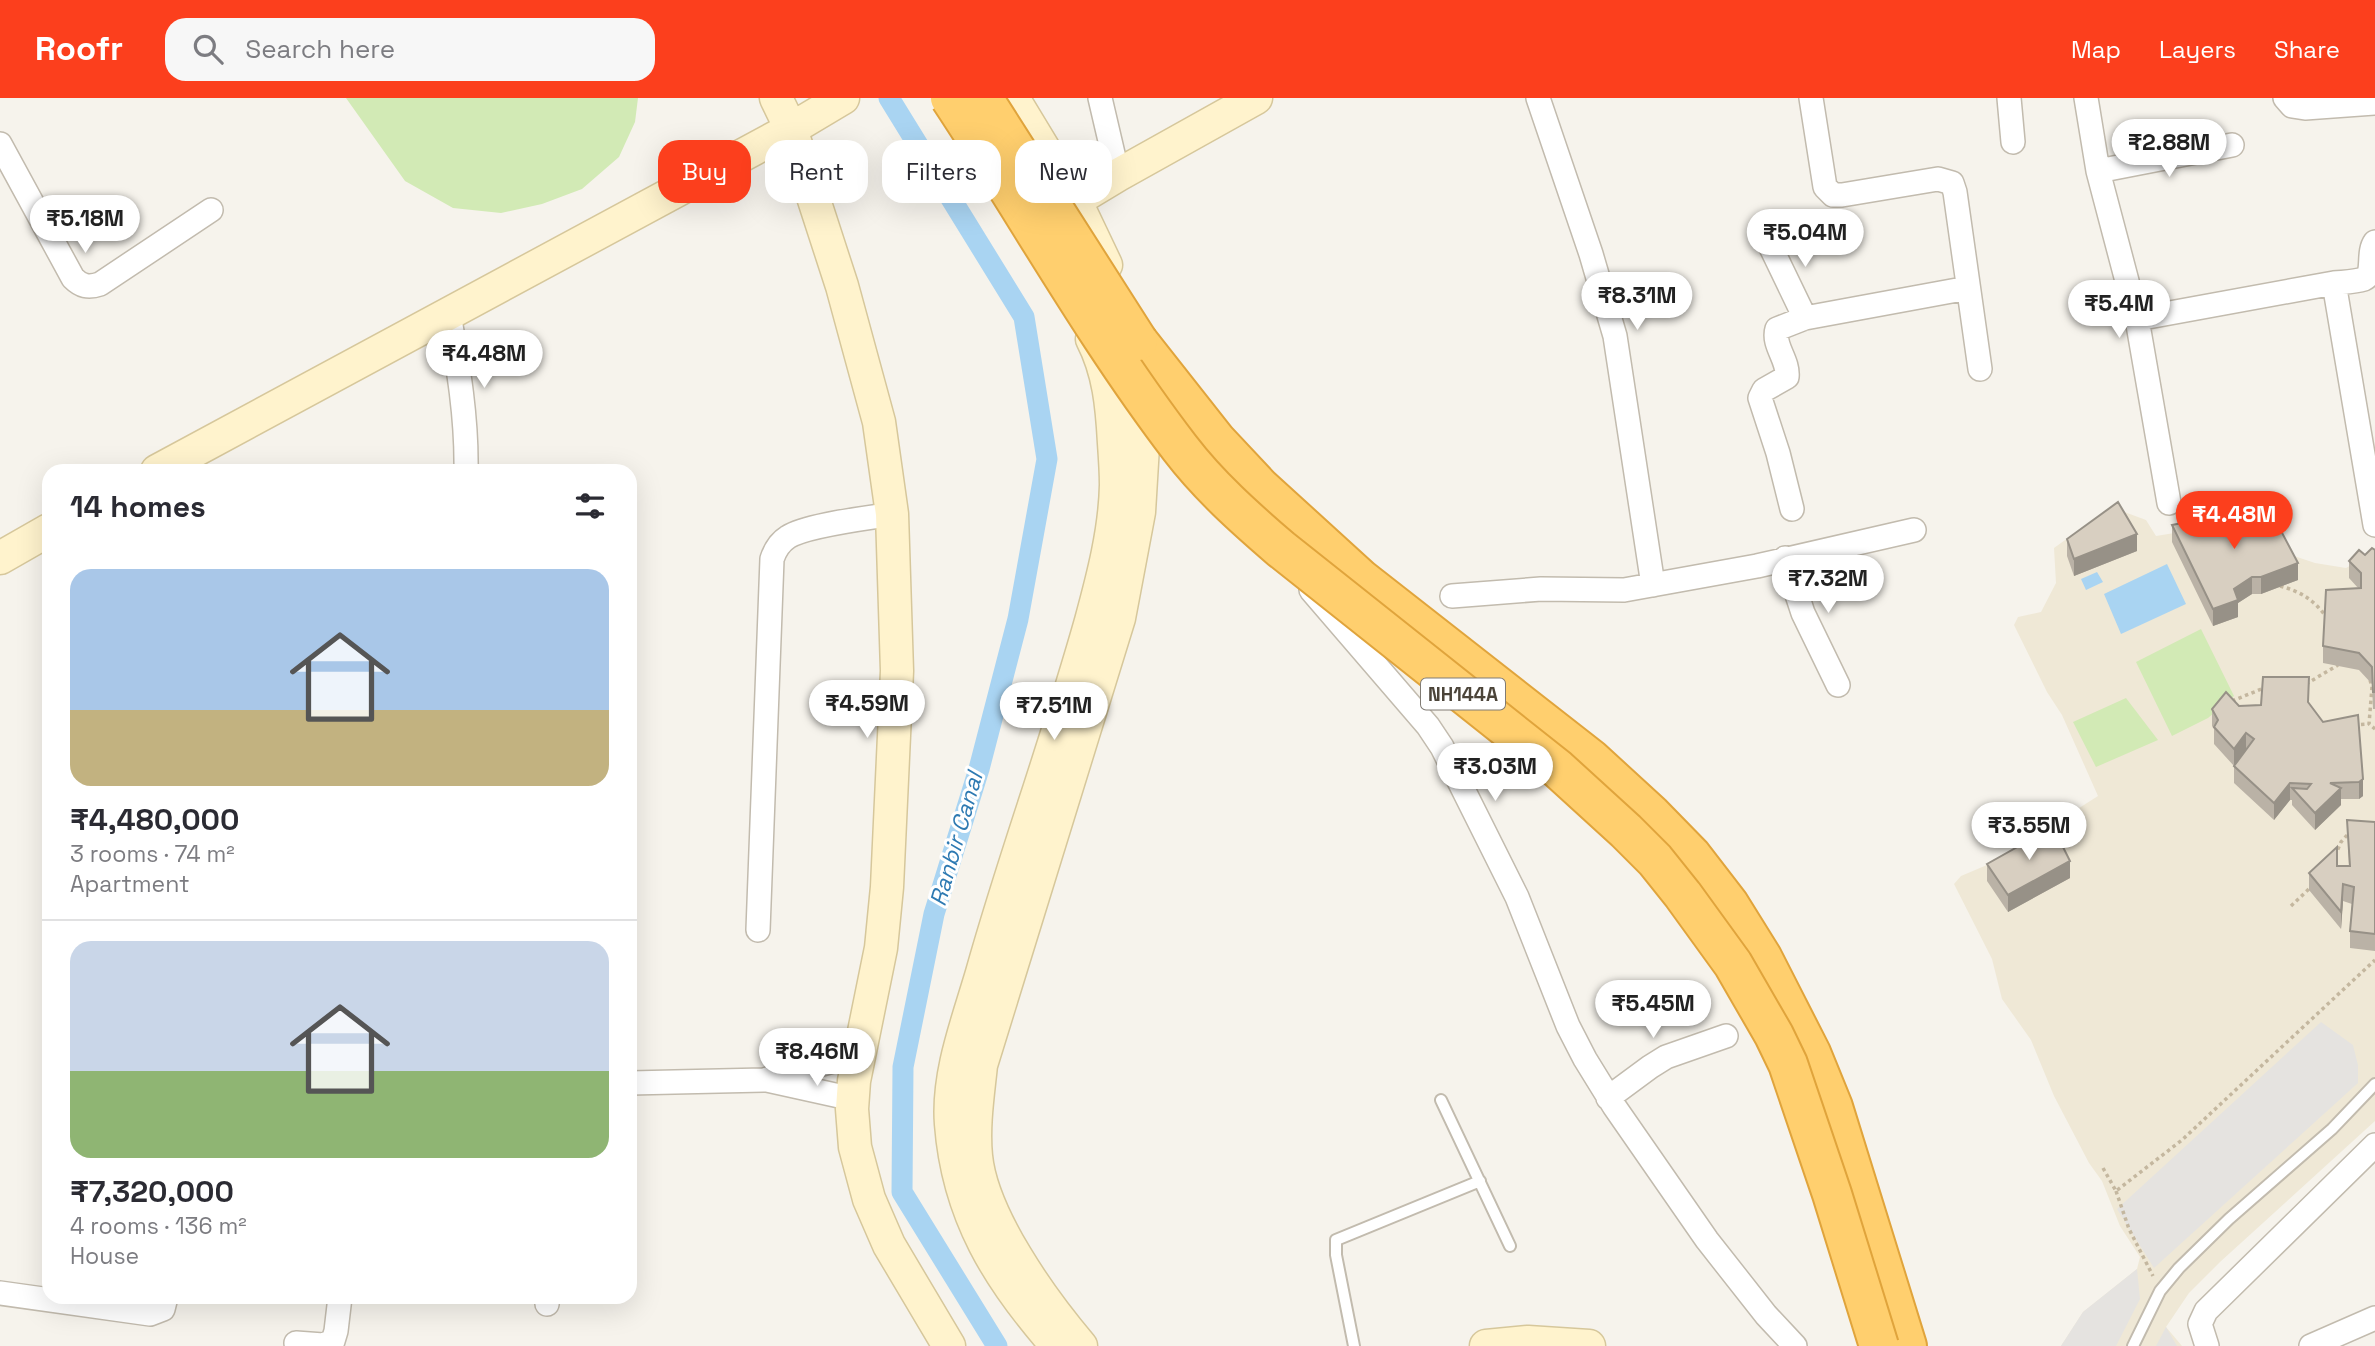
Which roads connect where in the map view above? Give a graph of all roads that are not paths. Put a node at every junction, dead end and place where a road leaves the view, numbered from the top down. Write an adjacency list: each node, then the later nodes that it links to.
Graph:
1 (776, 98): 15 (street)
2 (843, 98): 15 (street)
3 (931, 98): 26 (street)
4 (950, 98): 76 (highway, NH144A, bridge)
5 (983, 98): 77 (highway, NH144A, bridge)
6 (1013, 98): 16 (street)
7 (1100, 98): 21 (street)
8 (1255, 98): 21 (street)
9 (1538, 98): 47 (street)
10 (1811, 98): 30 (street)
11 (2009, 98): 17 (street)
12 (2086, 98): 20 (street)
13 (2285, 98): 14 (street)
14 (2375, 103)
15 (791, 129): 31 (street); 41 (street)
16 (1038, 140)
17 (2013, 142)
18 (0, 144): 25 (street)
19 (2232, 145): 20 (street)
20 (2098, 171): 33 (street)
21 (1118, 175): 22 (street)
22 (1112, 179)
23 (1074, 203): 26 (street)
24 (1076, 203): 36 (street)
25 (211, 210)
26 (1020, 230): 34 (street)
27 (1767, 239): 32 (street)
28 (2375, 242): 29 (street)
29 (2334, 283): 33 (street); 42 (street)
30 (1968, 288): 32 (street); 35 (street)
31 (449, 314): 37 (street); 38 (street)
32 (1805, 318): 40 (street)
33 (2137, 319): 39 (street)
34 (1091, 336): 36 (street); 70 (street)
35 (1980, 369)
36 (1138, 399): 56 (street); 71 (street)
37 (170, 464)
38 (466, 464)
39 (2169, 503)
40 (1792, 509)
41 (892, 514): 50 (street); 52 (street)
42 (2375, 525)
43 (1914, 530): 46 (street)
44 (42, 534): 45 (street)
45 (0, 558)
46 (1785, 558): 47 (street); 49 (street)
47 (1653, 585): 48 (street)
48 (1452, 596)
49 (1838, 685)
50 (758, 930)
51 (1726, 1036): 56 (street)
52 (859, 1054): 53 (street); 57 (street)
53 (764, 1080): 54 (street); 57 (street)
54 (637, 1083)
55 (2375, 1084): 78 (lane)
56 (1608, 1098): 75 (street)
57 (853, 1099): 69 (street)
58 (1441, 1100): 60 (lane)
59 (2375, 1145): 79 (street)
60 (1480, 1181): 61 (lane); 72 (lane)
61 (1510, 1246)
62 (0, 1293): 63 (street)
63 (42, 1297)
64 (122, 1304): 65 (street)
65 (164, 1304)
66 (339, 1304): 68 (street)
67 (2375, 1318): 80 (street)
68 (296, 1343)
69 (949, 1346)
70 (1057, 1346)
71 (1081, 1346)
72 (1354, 1346)
73 (1486, 1346): 74 (street)
74 (1590, 1346)
75 (1794, 1346)
76 (1879, 1346)
77 (1907, 1346)
78 (2133, 1346)
79 (2207, 1346)
80 (2311, 1346)

